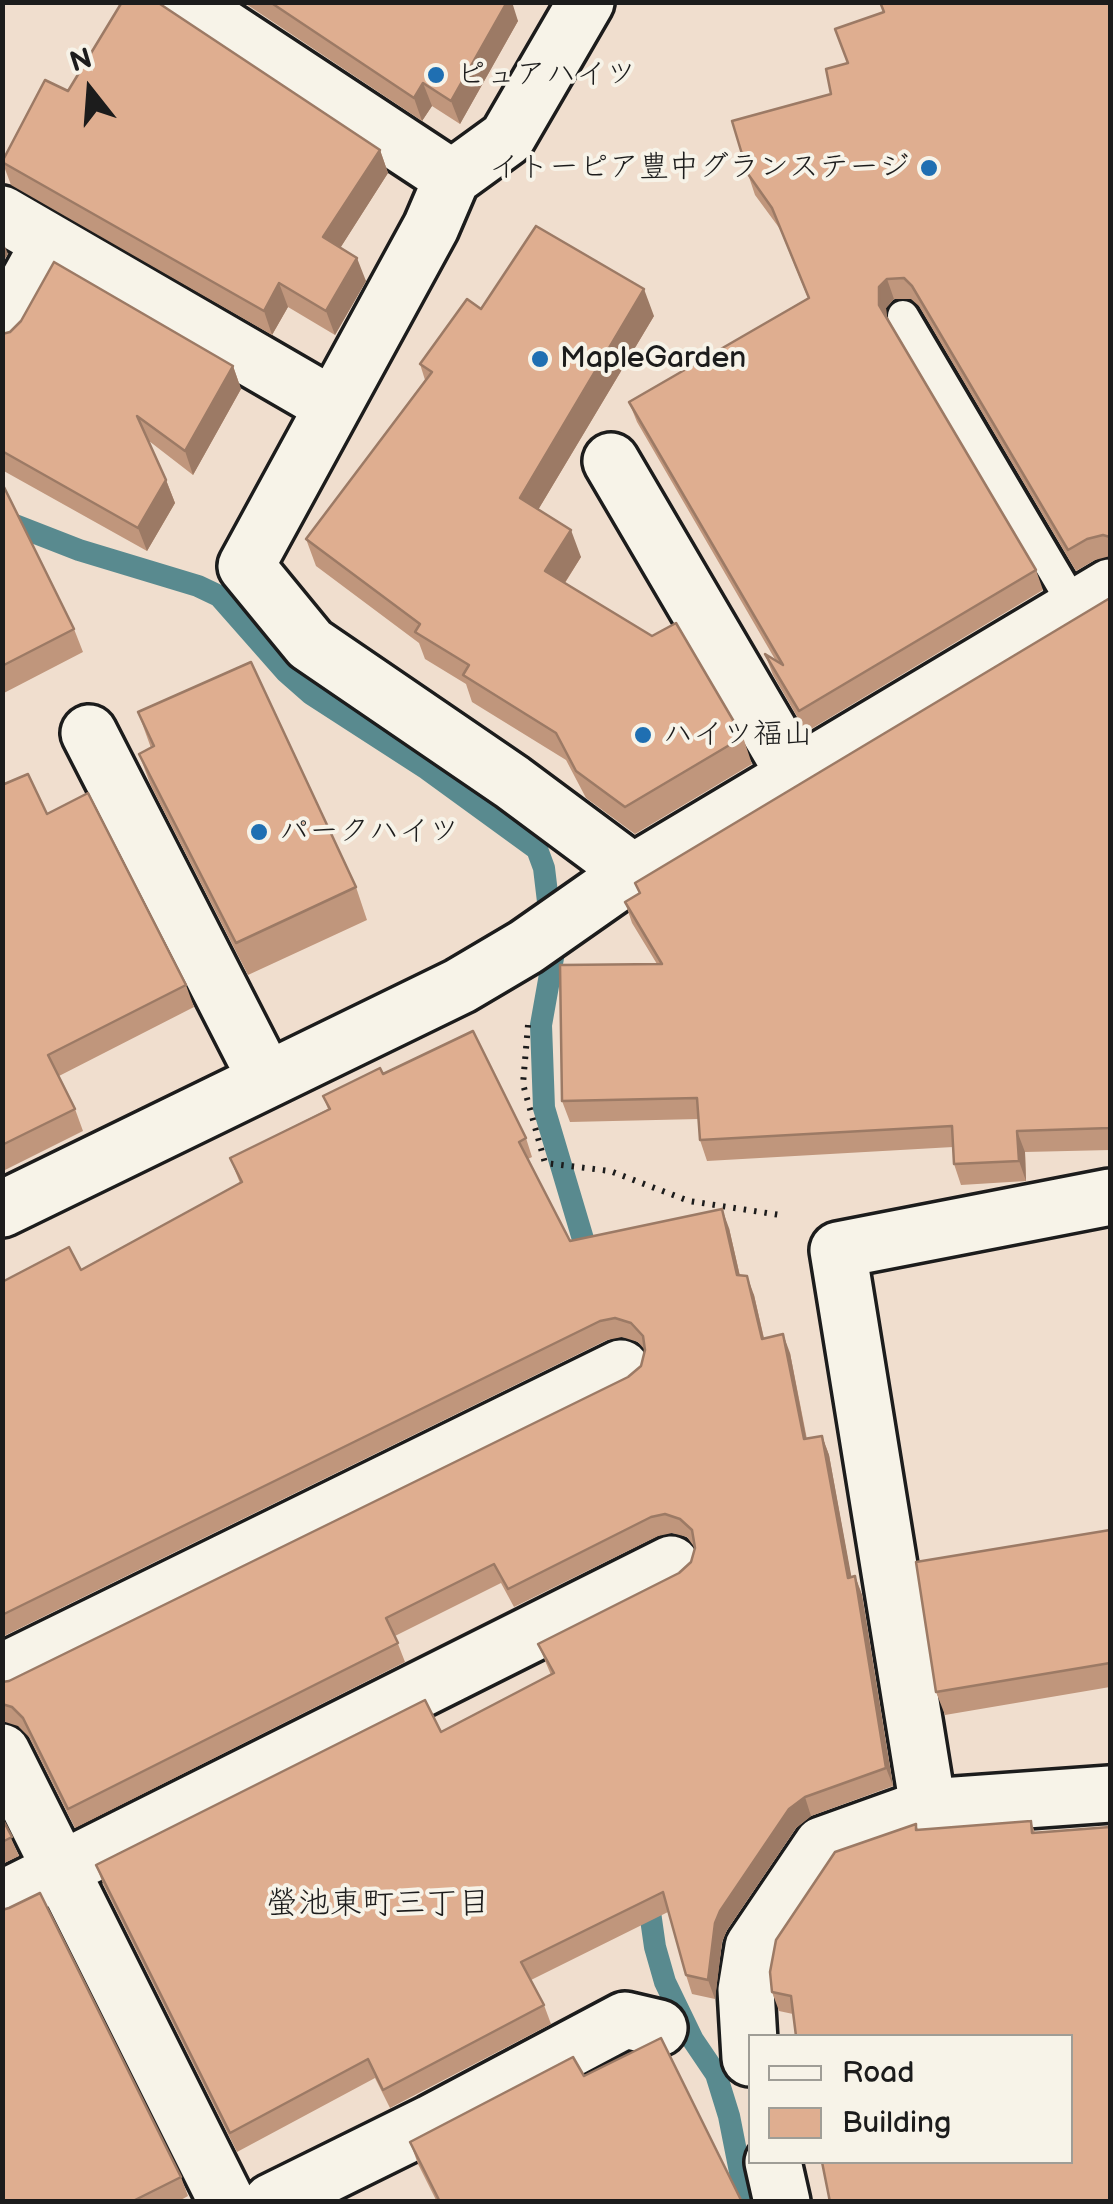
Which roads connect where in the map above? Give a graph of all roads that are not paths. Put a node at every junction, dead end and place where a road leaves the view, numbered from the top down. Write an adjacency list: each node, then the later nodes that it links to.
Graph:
1 (184, 2): 3 (street)
2 (586, 2): 3 (street)
3 (452, 178): 8 (street)
4 (2, 214): 5 (street)
5 (50, 242): 7 (street); 8 (street)
6 (903, 316): 10 (lane)
7 (2, 330)
8 (334, 406): 13 (street)
9 (611, 461): 12 (street)
10 (1093, 597): 12 (street)
11 (89, 732): 14 (street)
12 (795, 776): 13 (street)
13 (633, 872): 14 (street)
14 (266, 1078): 16 (street)
15 (1110, 1197): 22 (street)
16 (2, 1209)
17 (621, 1368): 19 (street)
18 (671, 1564): 23 (street)
19 (2, 1672)
20 (2, 1752): 23 (street)
21 (1110, 1794): 22 (street)
22 (928, 1807): 26 (street)
23 (59, 1870): 24 (street); 28 (street)
24 (2, 1898)
25 (659, 2028): 29 (street)
26 (749, 2034)
27 (773, 2164): 30 (street)
28 (227, 2202)
29 (272, 2202)
30 (782, 2202)

